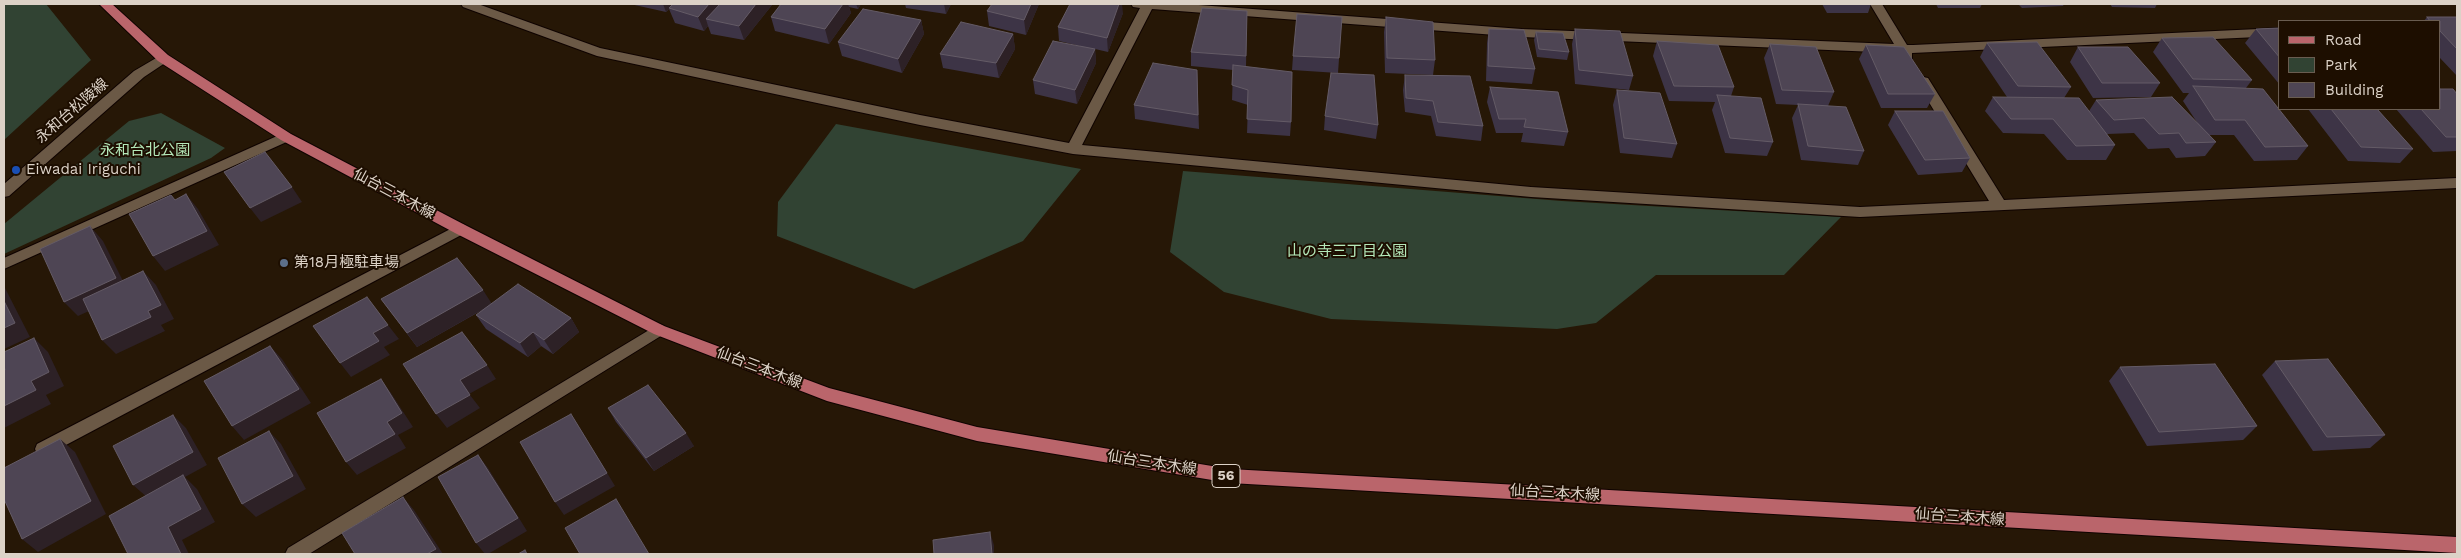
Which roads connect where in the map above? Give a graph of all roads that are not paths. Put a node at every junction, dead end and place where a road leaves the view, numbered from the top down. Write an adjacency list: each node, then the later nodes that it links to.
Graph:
1 (105, 4): 7 (main road, 仙台三本木線 / 56)
2 (467, 4): 9 (street)
3 (1144, 4): 6 (street); 9 (street)
4 (1876, 4): 6 (street)
5 (2278, 32): 6 (street)
6 (1903, 49): 12 (street)
7 (163, 58): 8 (main road, 仙台三本木線 / 56); 11 (street, 永和台松陵線)
8 (286, 137): 13 (main road, 仙台三本木線 / 56); 14 (street)
9 (1072, 149): 12 (street)
10 (2457, 183): 12 (street)
11 (4, 192)
12 (2000, 206)
13 (460, 229): 15 (main road, 仙台三本木線 / 56); 16 (street)
14 (4, 264)
15 (659, 330): 17 (main road, 仙台三本木線 / 56); 18 (street)
16 (30, 456)
17 (2457, 545)
18 (294, 554)

